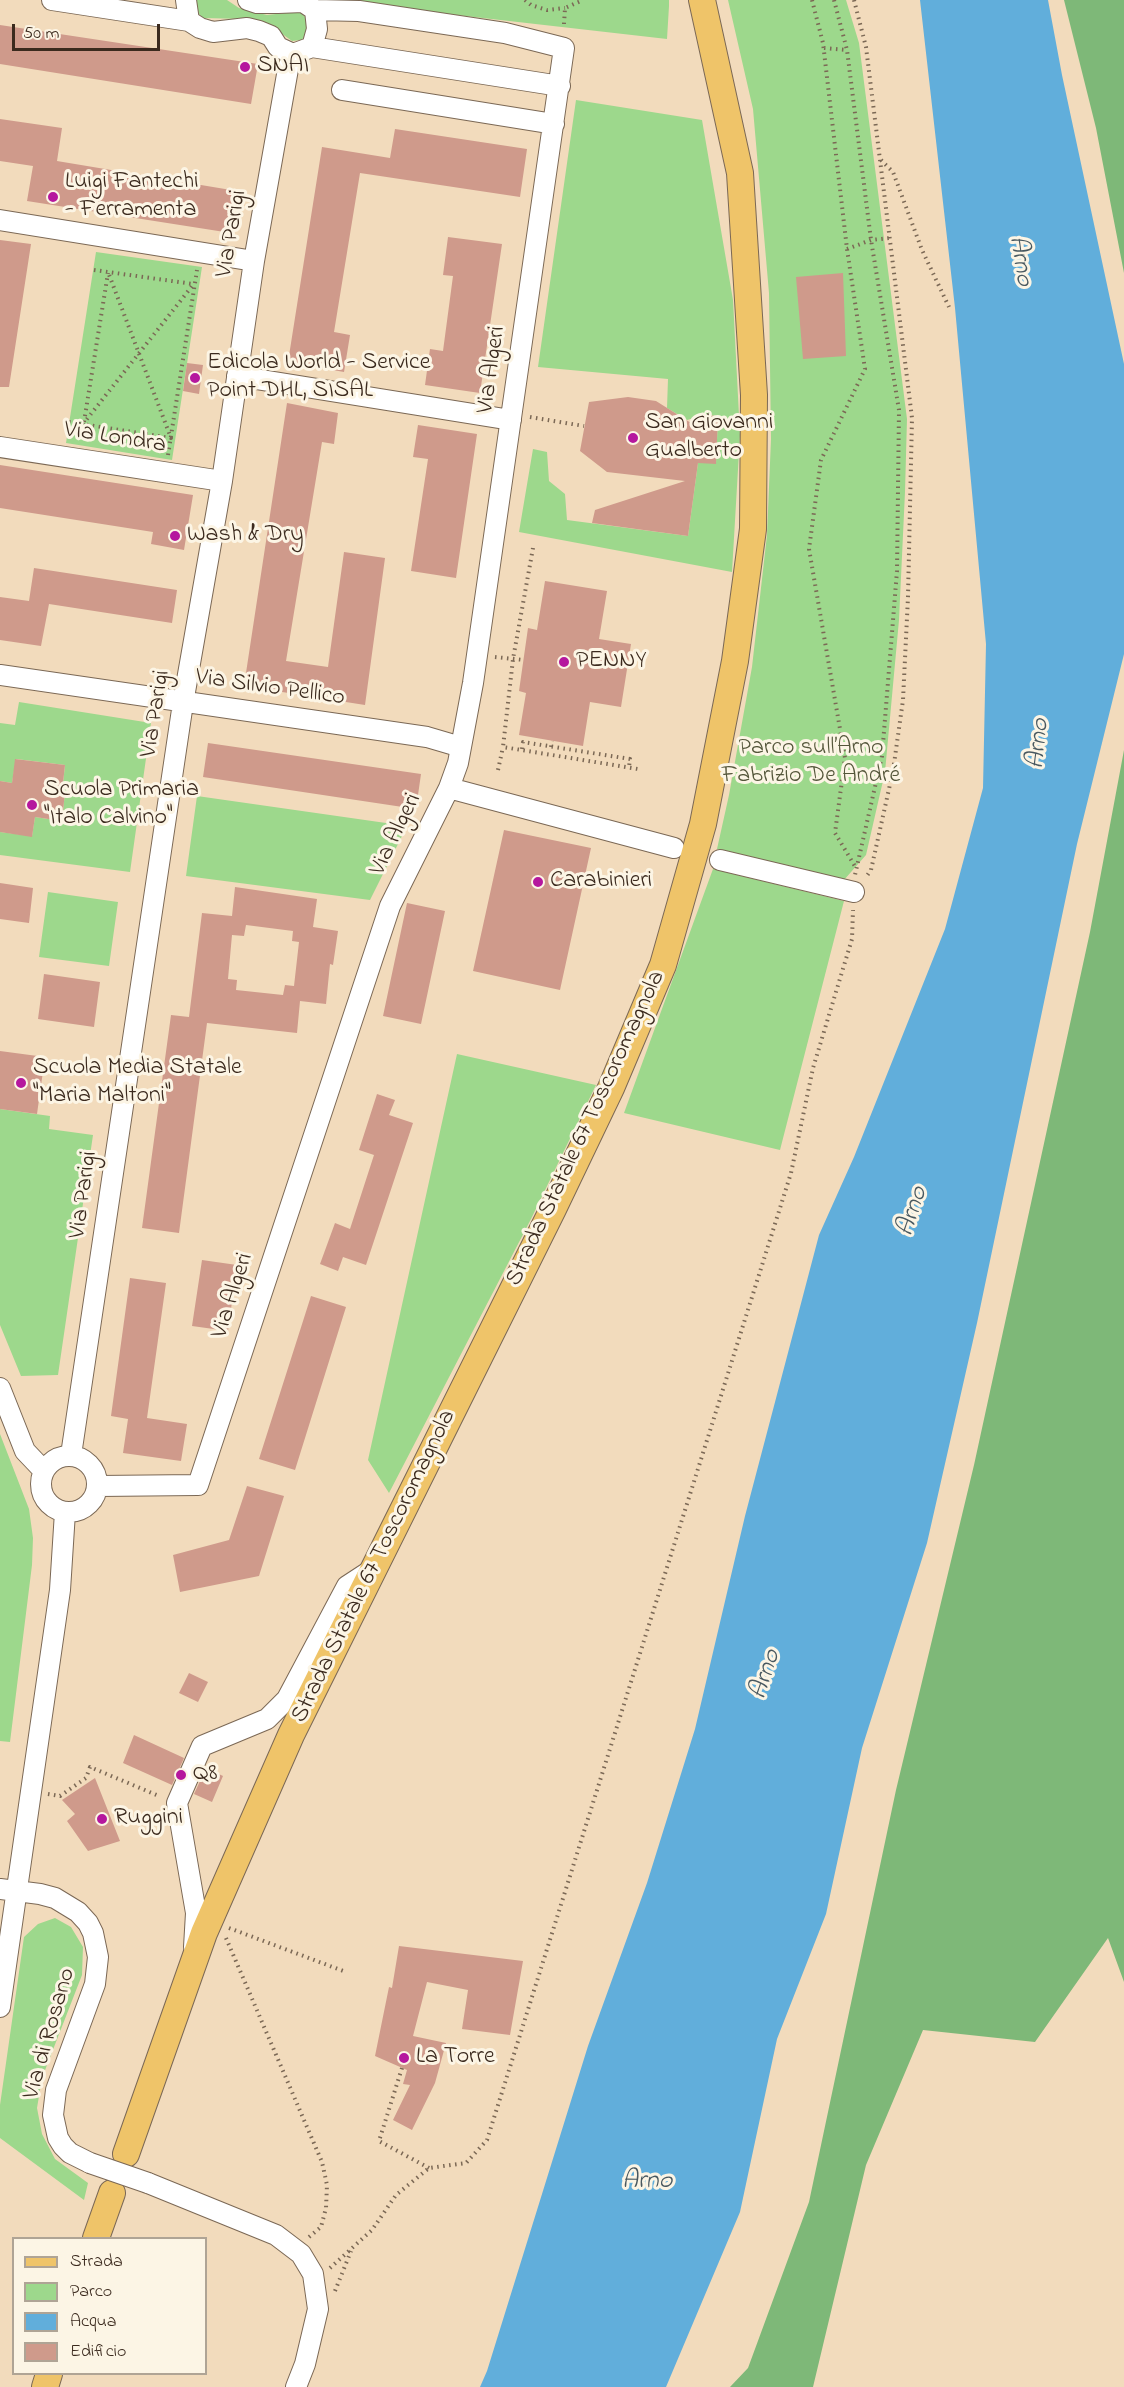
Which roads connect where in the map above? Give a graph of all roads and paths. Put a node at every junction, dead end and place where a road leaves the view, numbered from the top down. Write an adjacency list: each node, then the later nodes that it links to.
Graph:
1 (52, 0): 12 (street)
2 (186, 0): 15 (street)
3 (248, 0): 14 (street)
4 (525, 0): 13 (path)
5 (583, 0): 13 (path)
6 (688, 0): 21 (main road)
7 (702, 0): 21 (main road, Strada Statale 67 Toscoromagnola)
8 (717, 0): 26 (main road)
9 (812, 0): 18 (path)
10 (834, 0): 19 (path)
11 (854, 0): 25 (path)
12 (104, 4): 15 (street)
13 (565, 9): 16 (path)
14 (315, 10): 17 (street); 22 (street, Via Algeri)
15 (189, 21): 20 (street)
16 (564, 24)
17 (312, 47): 20 (street); 22 (street)
18 (824, 48): 19 (path); 30 (path)
19 (847, 50): 29 (path)
20 (293, 54): 31 (street, Via Parigi)
21 (719, 72): 26 (main road, Strada Statale 67 Toscoromagnola)
22 (560, 86): 24 (street, Via Algeri)
23 (342, 90): 24 (street)
24 (554, 124): 39 (street, Via Algeri)
25 (881, 160): 28 (path); 36 (path)
26 (740, 173): 71 (main road, Strada Statale 67 Toscoromagnola)
27 (0, 220): 31 (street)
28 (890, 238): 29 (path); 65 (path)
29 (871, 240): 30 (path); 64 (path)
30 (847, 249): 64 (path)
31 (254, 261): 38 (street, Via Parigi)
32 (198, 267): 35 (path)
33 (94, 270): 34 (path)
34 (108, 272): 35 (path); 37 (path); 41 (path)
35 (194, 284): 37 (path); 43 (path)
36 (949, 307)
37 (139, 354): 41 (path); 43 (path)
38 (237, 376): 39 (street); 46 (street, Via Parigi)
39 (518, 418): 42 (path); 57 (street, Via Algeri)
40 (69, 422): 41 (path)
41 (83, 424): 43 (path)
42 (584, 426)
43 (171, 438): 45 (path)
44 (9, 448): 46 (street, Via Londra)
45 (167, 459)
46 (222, 481): 52 (street, Via Parigi)
47 (533, 549): 49 (path)
48 (497, 658): 49 (path)
49 (513, 659): 50 (path); 54 (path)
50 (524, 660)
51 (0, 675): 52 (street, Via Silvio Pellico)
52 (183, 703): 57 (street, Via Silvio Pellico); 67 (street, Via Parigi)
53 (552, 741): 55 (path)
54 (502, 747): 56 (path); 60 (path)
55 (551, 747): 56 (path); 58 (path)
56 (522, 750): 58 (path)
57 (460, 755): 61 (street, Via Algeri)
58 (629, 767): 59 (path)
59 (638, 769)
60 (498, 770)
61 (448, 788): 62 (street); 69 (street, Via Algeri)
62 (674, 848)
63 (720, 860): 65 (street)
64 (856, 869): 65 (path)
65 (854, 892): 81 (path)
66 (0, 1388): 68 (street)
67 (71, 1455): 68 (street); 69 (street)
68 (44, 1471): 70 (street)
69 (98, 1486): 70 (street)
70 (65, 1512): 74 (street)
71 (373, 1569): 73 (street); 76 (main road, Strada Statale 67 Toscoromagnola)
72 (48, 1793): 73 (path)
73 (177, 1803): 76 (street)
74 (8, 1890): 75 (street); 85 (street, Via di Rosano, bridge)
75 (4, 1942): 78 (street)
76 (194, 1959): 80 (main road, Strada Statale 67 Toscoromagnola)
77 (346, 1972): 85 (path)
78 (0, 2007)
79 (402, 2068): 81 (path)
80 (126, 2154)
81 (429, 2168): 84 (path)
82 (112, 2193): 83 (main road)
83 (96, 2237)
84 (352, 2248): 86 (path); 87 (path)
85 (295, 2249): 86 (street, Via di Rosano)
86 (315, 2285): 88 (street, Via di Rosano)
87 (332, 2299)
88 (296, 2387)

